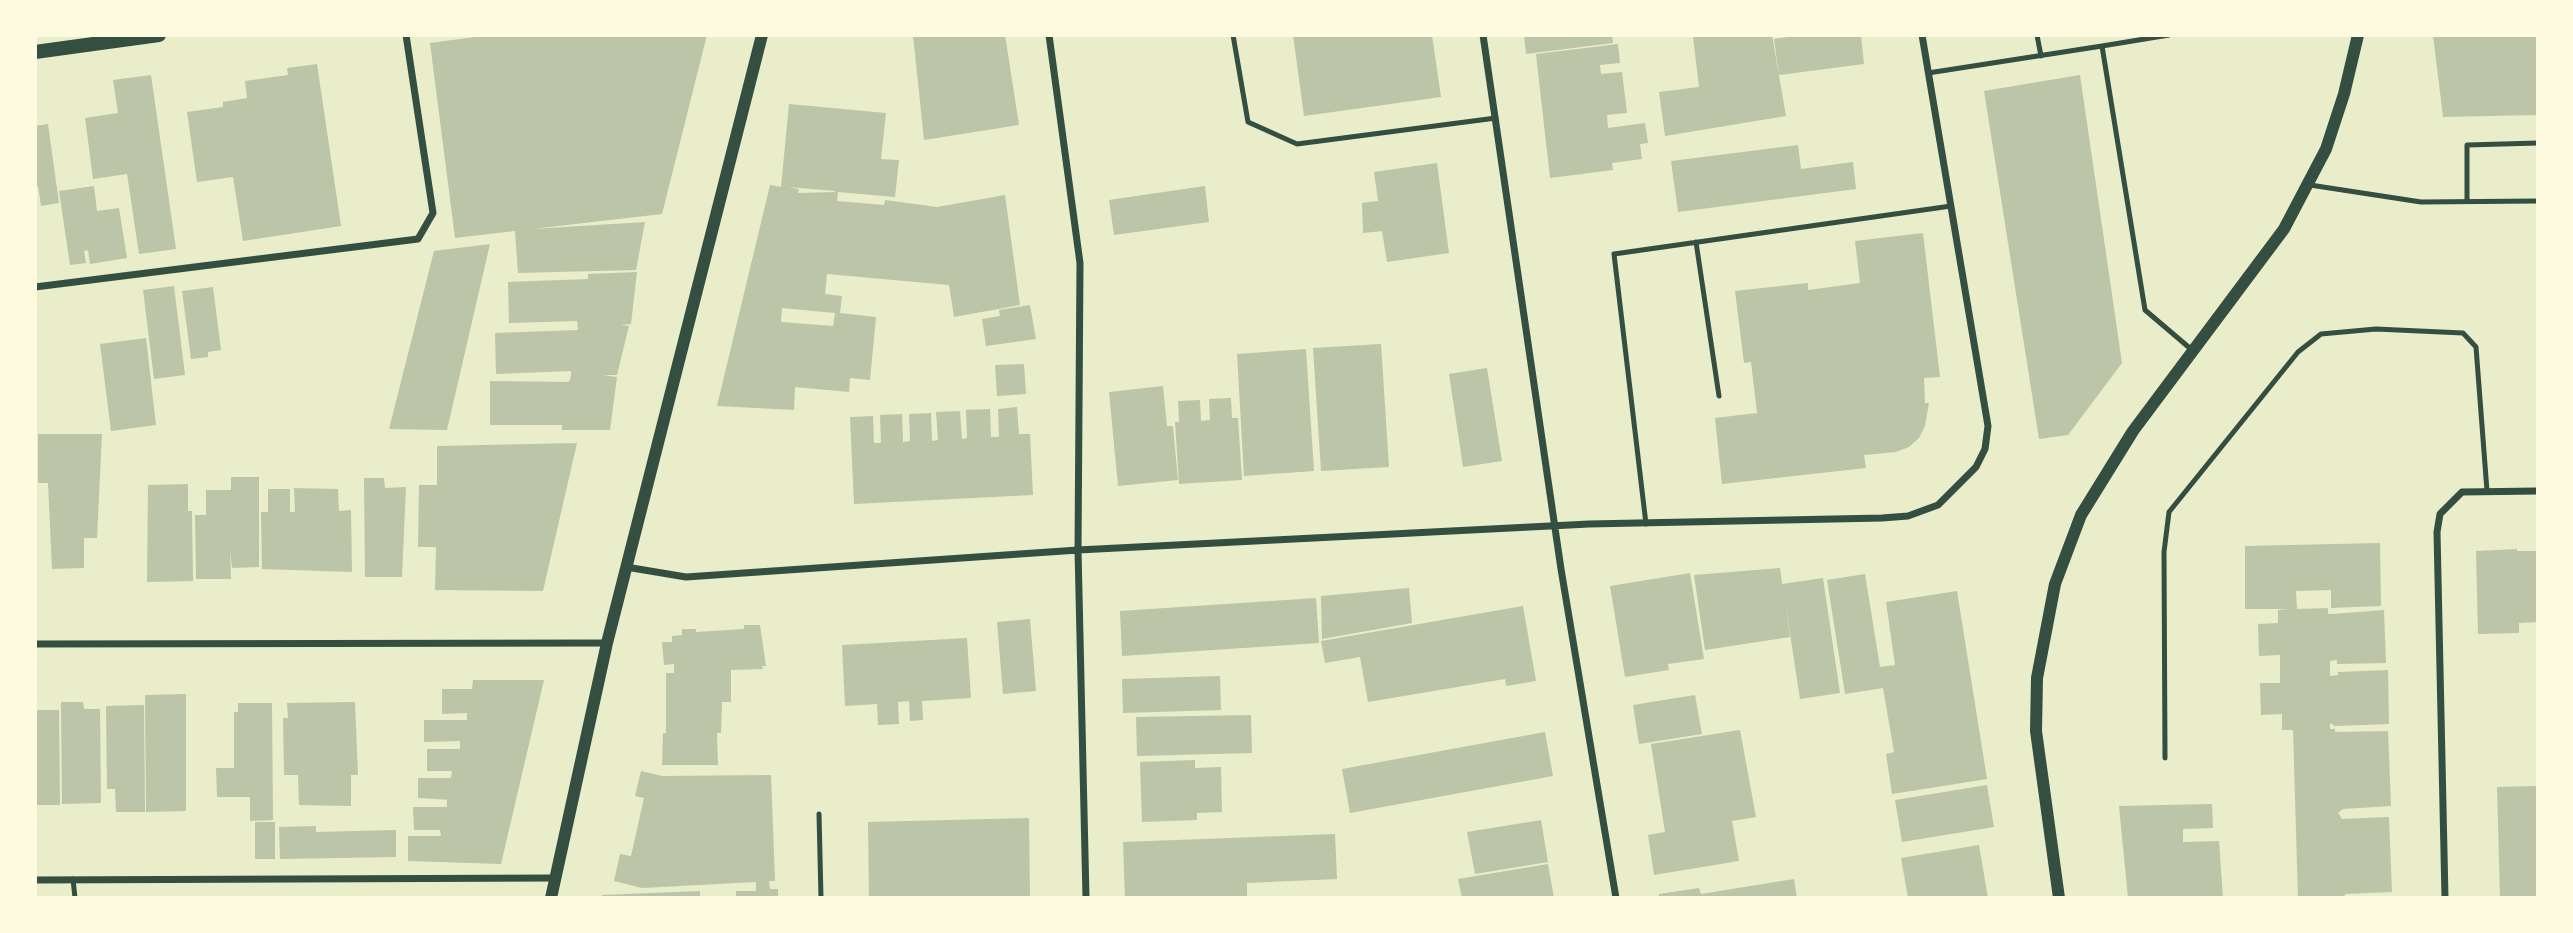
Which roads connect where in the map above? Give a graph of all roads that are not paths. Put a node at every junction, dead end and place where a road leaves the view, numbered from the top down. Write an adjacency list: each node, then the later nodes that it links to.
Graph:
1 (159, 35): 12 (main road)
2 (406, 35): 22 (street)
3 (762, 35): 30 (street)
4 (1049, 35): 29 (street)
5 (1233, 35): 15 (lane)
6 (1483, 35): 15 (street)
7 (1922, 35): 14 (street)
8 (2037, 35): 13 (lane)
9 (2169, 35): 11 (lane)
10 (2358, 35): 17 (street)
11 (2102, 46): 13 (lane); 23 (lane)
12 (35, 52)
13 (2041, 56): 14 (lane)
14 (1928, 73): 20 (street)
15 (1497, 117): 28 (street)
16 (2538, 143): 18 (lane)
17 (2307, 185): 18 (lane); 23 (street)
18 (2467, 201): 19 (lane)
19 (2538, 201)
20 (1951, 206): 21 (lane); 27 (street)
21 (1696, 242): 24 (lane); 27 (lane)
22 (35, 287)
23 (2192, 350): 43 (street)
24 (1719, 396)
25 (2487, 491): 26 (street); 33 (lane); 44 (street)
26 (2538, 491)
27 (1646, 524): 28 (street)
28 (1555, 526): 29 (street); 42 (street)
29 (1078, 550): 30 (street); 41 (street)
30 (626, 567): 31 (street)
31 (607, 643): 32 (street); 35 (street)
32 (35, 644)
33 (2165, 758)
34 (820, 814): 40 (lane)
35 (555, 878): 36 (street); 39 (street)
36 (74, 879): 37 (street); 38 (lane)
37 (35, 880)
38 (75, 898)
39 (551, 898)
40 (821, 898)
41 (1086, 898)
42 (1616, 898)
43 (2059, 898)
44 (2445, 898)

